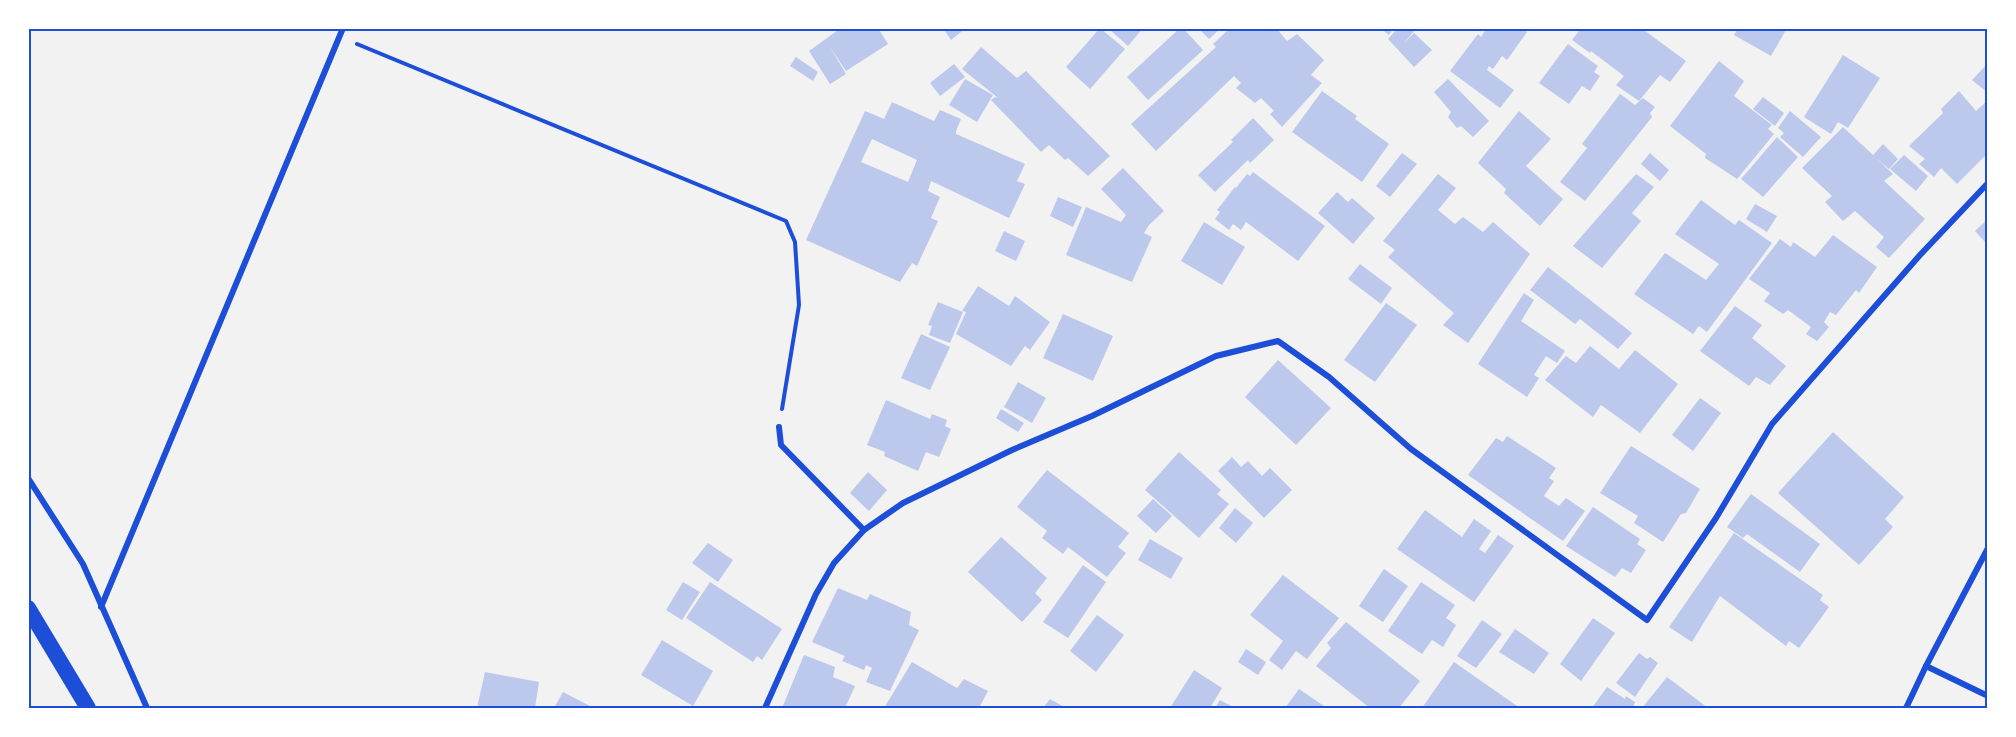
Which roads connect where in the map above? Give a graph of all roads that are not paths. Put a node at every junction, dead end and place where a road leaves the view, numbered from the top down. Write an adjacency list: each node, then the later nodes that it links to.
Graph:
1 (343, 28): 7 (street)
2 (1988, 183): 5 (street)
3 (778, 427): 5 (street)
4 (28, 478): 7 (street)
5 (864, 530): 13 (street)
6 (1988, 548): 9 (street)
7 (101, 607): 12 (street)
8 (28, 608): 11 (highway)
9 (1926, 666): 10 (street); 14 (street)
10 (1988, 696)
11 (88, 708)
12 (147, 708)
13 (765, 708)
14 (1906, 708)

